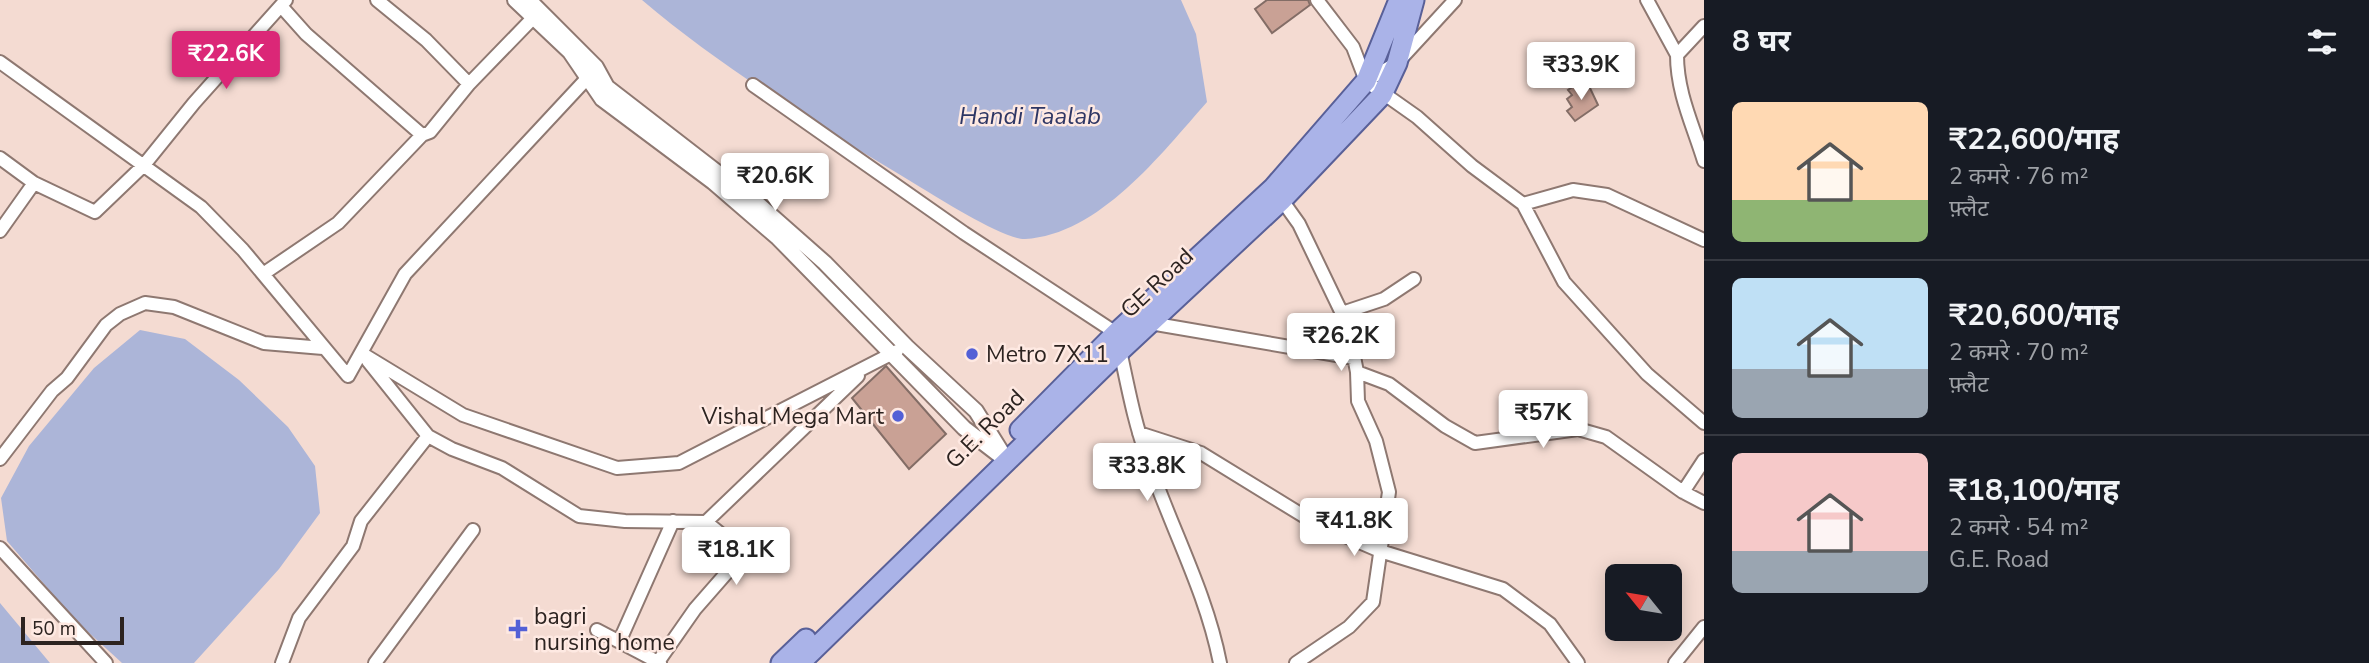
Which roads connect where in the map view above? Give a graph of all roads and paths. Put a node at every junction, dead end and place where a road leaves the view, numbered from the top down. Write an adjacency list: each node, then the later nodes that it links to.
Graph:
1 (377, 0): 17 (street)
2 (515, 0): 10 (street)
3 (529, 0): 15 (street)
4 (1317, 0): 16 (street)
5 (1399, 0): 16 (main road)
6 (1414, 0): 14 (main road, GE Road)
7 (1454, 0): 14 (street)
8 (1647, 0): 12 (street)
9 (284, 3): 20 (street); 23 (street)
10 (533, 18): 15 (street); 17 (street)
11 (1704, 26): 12 (street)
12 (1677, 55): 22 (street)
13 (0, 62): 23 (street)
14 (1396, 62): 16 (street); 19 (main road, GE Road)
15 (592, 73): 34 (street); 36 (street); 37 (street)
16 (1366, 81): 19 (street); 25 (main road)
17 (469, 85): 20 (street)
18 (753, 85): 33 (street)
19 (1382, 95): 25 (main road, GE Road); 26 (street)
20 (422, 135): 29 (street)
21 (0, 158): 24 (street)
22 (1704, 161)
23 (144, 165): 24 (street); 29 (street)
24 (34, 183): 27 (street)
25 (1277, 194): 31 (street); 32 (main road, GE Road); 33 (main road)
26 (1523, 204): 28 (street); 41 (street)
27 (0, 231)
28 (1704, 240)
29 (262, 274): 35 (street)
30 (1414, 279): 31 (street)
31 (1342, 313): 38 (street)
32 (1150, 323): 33 (main road, GE Road); 38 (street)
33 (1118, 342): 42 (street); 44 (main road, GE Road)
34 (907, 347): 37 (street); 44 (street)
35 (324, 348): 36 (street); 45 (street)
36 (361, 353): 39 (street); 43 (street)
37 (890, 354): 39 (street); 44 (street)
38 (1354, 358): 40 (street)
39 (868, 366): 50 (street)
40 (1357, 372): 47 (street); 53 (street)
41 (1704, 423)
42 (1139, 433): 53 (street); 63 (street)
43 (428, 436): 49 (street); 58 (street)
44 (1001, 454): 61 (main road, G.E. Road); 62 (main road, GE Road)
45 (0, 459)
46 (1704, 460): 47 (street)
47 (1683, 492): 48 (street)
48 (1704, 503)
49 (673, 521): 50 (street); 56 (street)
50 (706, 522): 60 (street)
51 (473, 530): 59 (street)
52 (0, 548): 57 (street)
53 (1380, 551): 64 (street); 65 (street)
54 (1704, 627): 66 (street)
55 (597, 630): 56 (street)
56 (620, 640): 60 (street)
57 (106, 663)
58 (282, 663)
59 (375, 663)
60 (659, 663)
61 (781, 663)
62 (800, 663)
63 (1220, 663)
64 (1296, 663)
65 (1578, 663)
66 (1675, 663)

